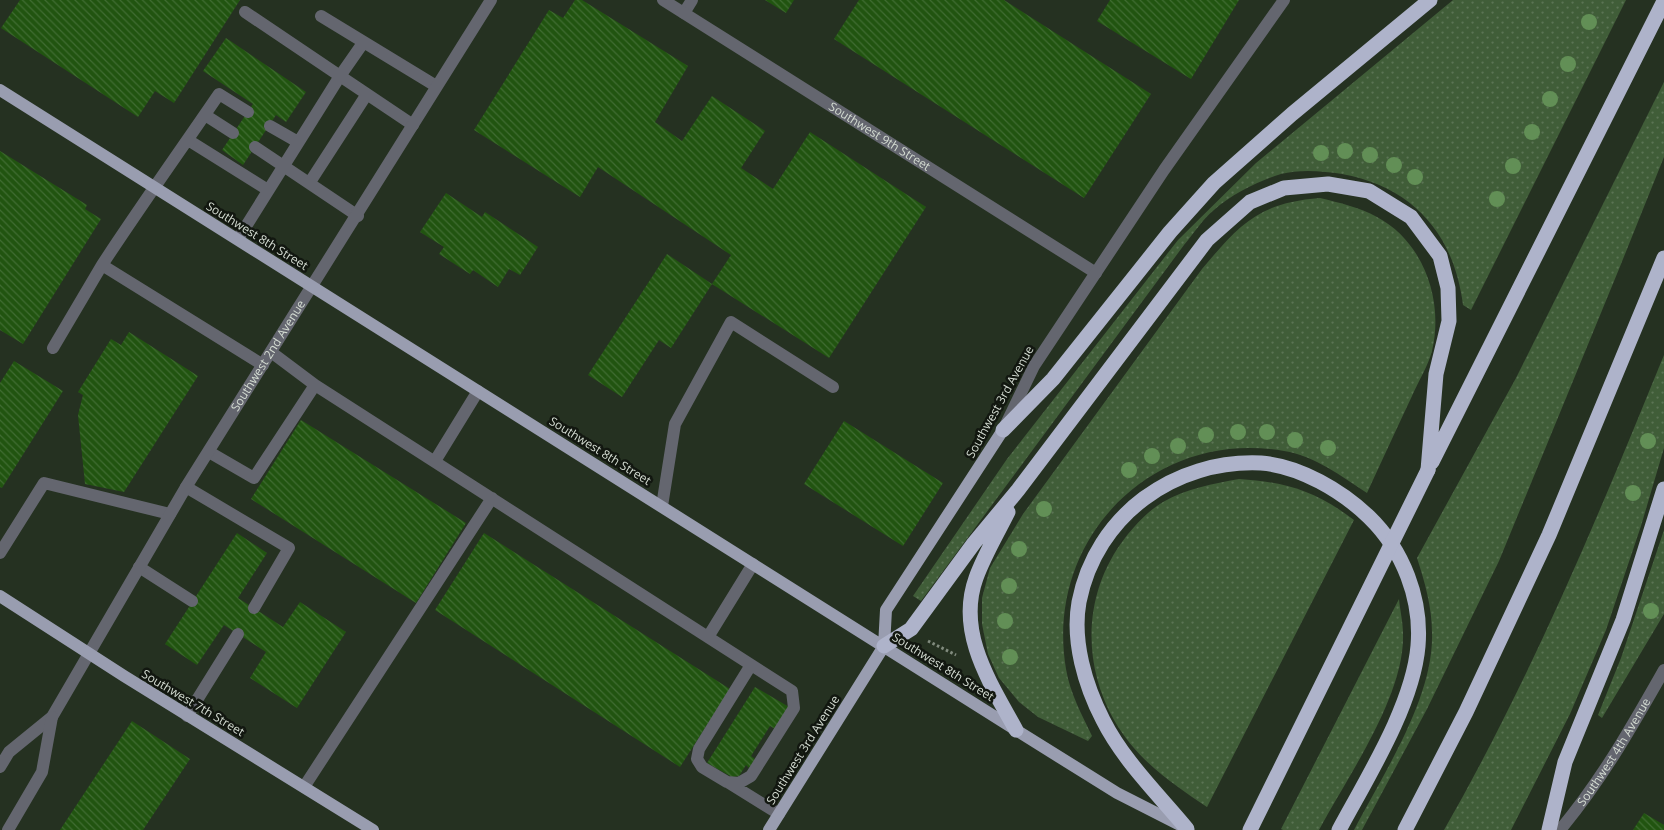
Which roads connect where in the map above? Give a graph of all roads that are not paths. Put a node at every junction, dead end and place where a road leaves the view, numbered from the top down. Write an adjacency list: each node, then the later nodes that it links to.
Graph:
1 (491, 0): 12 (street, Southwest 2nd Avenue)
2 (663, 0): 8 (street, Southwest 9th Street)
3 (692, 0): 8 (street)
4 (1284, 0): 31 (street, Southwest 3rd Avenue)
5 (1430, 0): 39 (highway)
6 (1664, 1): 42 (highway)
7 (245, 12): 11 (street)
8 (684, 13): 31 (street, Southwest 9th Street)
9 (321, 16): 10 (street)
10 (363, 43): 11 (street); 12 (street)
11 (340, 76): 14 (street); 21 (street)
12 (436, 86): 17 (street, Southwest 2nd Avenue)
13 (0, 90): 25 (main road, Southwest 8th Street)
14 (366, 94): 17 (street); 24 (street)
15 (248, 112): 16 (street)
16 (204, 115): 19 (street); 20 (street)
17 (413, 125): 27 (street, Southwest 2nd Avenue)
18 (270, 126): 21 (street)
19 (233, 133)
20 (188, 140): 25 (street); 26 (street)
21 (298, 142): 23 (street)
22 (255, 147): 23 (street)
23 (284, 166): 24 (street); 26 (street)
24 (310, 182): 27 (street)
25 (153, 187): 28 (main road, Southwest 8th Street); 30 (street)
26 (268, 190): 28 (street)
27 (358, 216): 32 (street, Southwest 2nd Avenue)
28 (238, 239): 32 (main road, Southwest 8th Street)
29 (1664, 258): 74 (highway)
30 (102, 265): 33 (street); 35 (street)
31 (1096, 273): 39 (street, Southwest 3rd Avenue)
32 (312, 287): 34 (street, Southwest 2nd Avenue); 38 (main road, Southwest 8th Street)
33 (52, 348)
34 (271, 352): 35 (street, Southwest 2nd Avenue); 36 (street)
35 (263, 365): 40 (street, Southwest 2nd Avenue)
36 (314, 385): 40 (street); 41 (street)
37 (833, 386): 47 (street)
38 (478, 391): 41 (street); 47 (main road, Southwest 8th Street)
39 (1003, 430): 57 (main road, Southwest 3rd Avenue)
40 (209, 452): 43 (street, Southwest 2nd Avenue)
41 (436, 461): 46 (street)
42 (1428, 470): 45 (highway); 72 (highway, bridge)
43 (186, 487): 48 (street, Southwest 2nd Avenue); 54 (street)
44 (1664, 489): 75 (highway)
45 (1018, 490): 57 (highway); 63 (highway)
46 (492, 498): 56 (street); 66 (street)
47 (662, 506): 50 (main road, Southwest 8th Street)
48 (170, 514): 49 (street); 51 (street, Southwest 2nd Avenue)
49 (0, 553)
50 (753, 564): 56 (street); 57 (main road, Southwest 8th Street)
51 (140, 567): 53 (street); 58 (street, Southwest 2nd Avenue)
52 (0, 596): 58 (main road, Southwest 7th Street)
53 (192, 601)
54 (254, 608)
55 (238, 634): 61 (street)
56 (708, 637): 59 (street)
57 (884, 646): 63 (main road, Southwest 8th Street); 67 (main road, Southwest 3rd Avenue)
58 (90, 655): 61 (main road, Southwest 7th Street); 62 (street, Southwest 2nd Avenue)
59 (751, 665): 65 (street); 65 (street)
60 (1664, 670): 76 (street, Southwest 4th Avenue)
61 (187, 716): 66 (main road, Southwest 7th Street)
62 (52, 717): 64 (street, Southwest 2nd Avenue); 69 (street, Southwest 2nd Avenue)
63 (1016, 730): 68 (main road, Southwest 8th Street)
64 (0, 768)
65 (727, 782): 67 (street)
66 (304, 787): 70 (main road, Southwest 7th Street)
67 (779, 814): 71 (main road, Southwest 3rd Avenue)
68 (1188, 829): 73 (highway)
69 (8, 830)
70 (373, 830)
71 (769, 830)
72 (1250, 830)
73 (1339, 830)
74 (1405, 830)
75 (1549, 830)
76 (1560, 830)

